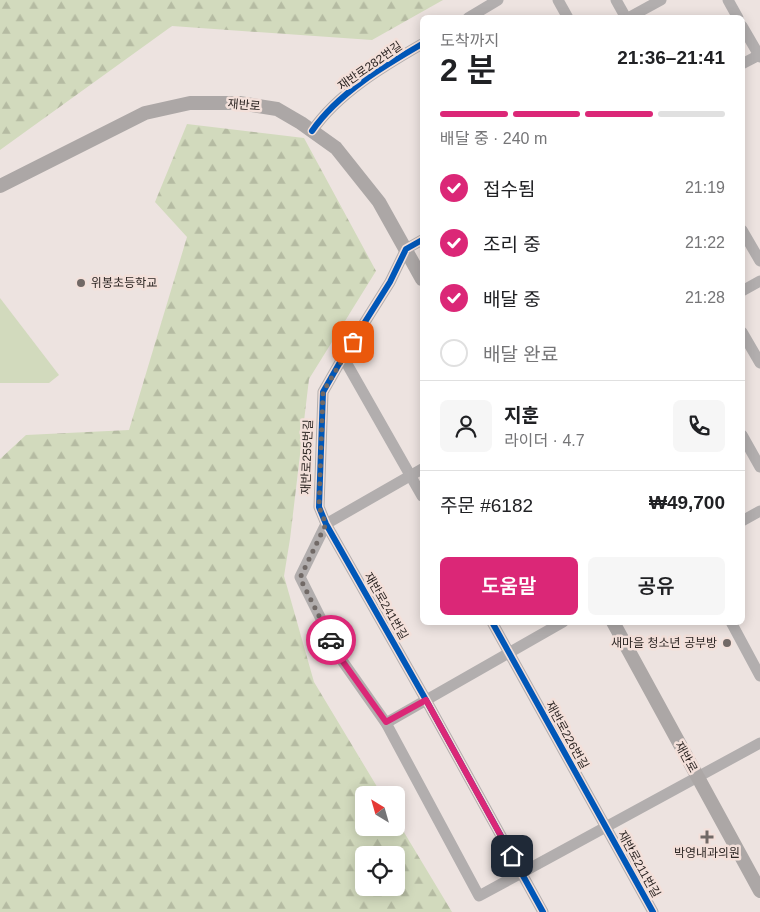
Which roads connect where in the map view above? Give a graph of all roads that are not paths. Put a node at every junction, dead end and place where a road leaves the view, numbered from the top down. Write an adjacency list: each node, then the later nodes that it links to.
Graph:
1 (498, 0): 6 (street)
2 (558, 0): 7 (street)
3 (616, 0): 8 (street)
4 (661, 0): 9 (street)
5 (728, 0): 10 (street)
6 (473, 15)
7 (566, 15)
8 (625, 15)
9 (633, 15)
10 (736, 15)
11 (745, 31): 13 (street)
12 (420, 45): 15 (street, 재반로282번길)
13 (759, 56): 14 (street)
14 (745, 63)
15 (312, 131): 16 (main road, 재반로); 19 (main road, 재반로)
16 (0, 186)
17 (745, 235): 20 (street)
18 (420, 241): 19 (street)
19 (406, 249): 21 (main road, 재반로); 25 (street, 재반로255번길)
20 (760, 262)
21 (420, 275)
22 (760, 281): 23 (street)
23 (745, 289)
24 (745, 337): 26 (street)
25 (344, 357): 30 (street); 34 (street, 재반로255번길)
26 (760, 363)
27 (745, 440): 28 (street)
28 (760, 467)
29 (420, 470): 30 (street)
30 (411, 475): 31 (street); 34 (street)
31 (420, 492)
32 (760, 511): 33 (street)
33 (745, 519)
34 (326, 524): 41 (street, 재반로241번길); 42 (street)
35 (494, 625): 39 (street)
36 (558, 625): 39 (street)
37 (615, 625): 44 (main road, 재반로)
38 (733, 625): 40 (street)
39 (509, 653): 41 (street); 45 (street, 재반로226번길)
40 (760, 676)
41 (426, 700): 42 (street); 46 (street)
42 (386, 722): 46 (street)
43 (760, 743): 44 (street)
44 (698, 778): 45 (street); 47 (main road, 재반로)
45 (606, 827): 46 (street); 49 (street, 재반로211번길)
46 (521, 873): 48 (street)
47 (760, 891)
48 (543, 912)
49 (653, 912)

